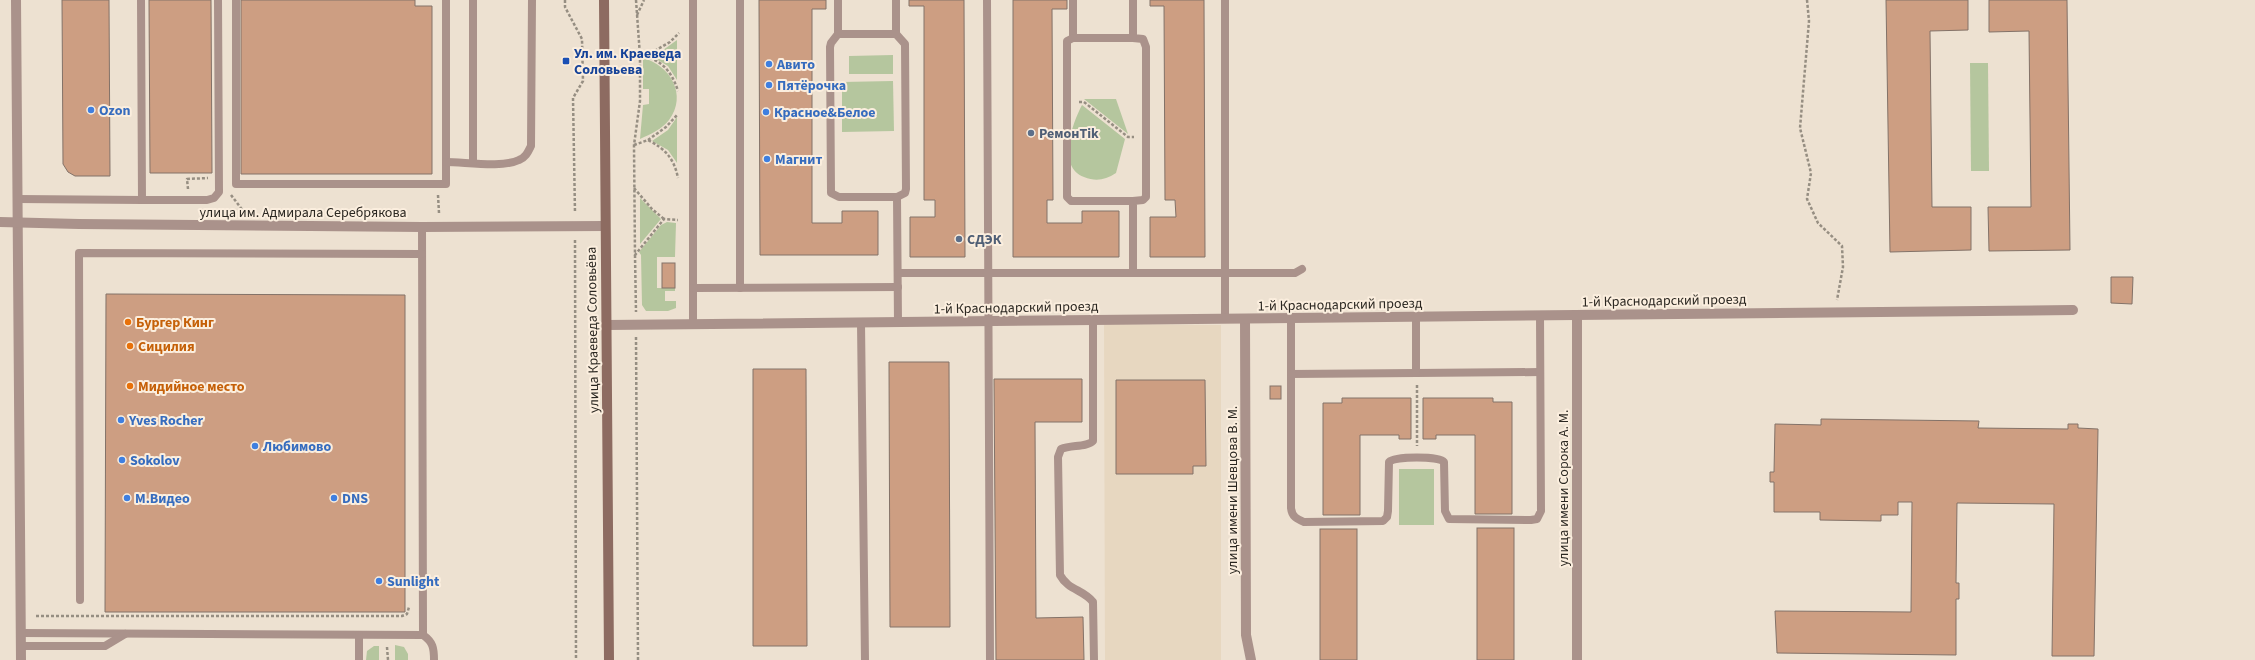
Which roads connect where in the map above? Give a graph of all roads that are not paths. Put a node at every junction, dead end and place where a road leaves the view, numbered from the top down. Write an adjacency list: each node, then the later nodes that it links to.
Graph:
1 (16, 0): 24 (street)
2 (141, 0): 25 (lane)
3 (218, 0): 25 (lane)
4 (236, 0): 21 (lane)
5 (446, 0): 21 (lane)
6 (473, 0): 22 (lane)
7 (532, 0): 22 (lane)
8 (604, 0): 29 (main road, улица Краеведа Соловьёва)
9 (693, 0): 38 (lane)
10 (740, 0): 39 (lane)
11 (838, 0): 17 (lane)
12 (896, 0): 18 (lane)
13 (988, 0): 34 (lane)
14 (1073, 0): 19 (lane)
15 (1133, 0): 20 (lane)
16 (1225, 0): 36 (lane)
17 (838, 34): 18 (lane); 23 (lane)
18 (896, 34): 23 (lane)
19 (1073, 38): 20 (lane); 26 (lane)
20 (1133, 38): 26 (lane)
21 (446, 162): 22 (lane)
22 (473, 162)
23 (897, 197): 33 (lane)
24 (18, 200): 25 (lane); 28 (street)
25 (142, 200)
26 (1133, 202): 35 (lane)
27 (0, 222): 28 (street, улица им. Адмирала Серебрякова)
28 (18, 222): 30 (street, улица им. Адмирала Серебрякова); 57 (street)
29 (605, 226): 30 (street, улица им. Адмирала Серебрякова); 52 (main road, улица Краеведа Соловьёва)
30 (422, 227): 31 (lane)
31 (422, 254): 56 (lane); 60 (lane)
32 (1302, 269): 36 (lane)
33 (898, 273): 34 (lane); 37 (lane)
34 (988, 273): 35 (lane); 48 (lane)
35 (1133, 273): 36 (lane)
36 (1225, 273): 45 (lane)
37 (898, 287): 39 (lane); 50 (lane)
38 (693, 288): 39 (lane); 51 (lane)
39 (740, 288)
40 (2073, 310): 41 (street, 1-й Краснодарский проезд)
41 (1577, 315): 42 (street, 1-й Краснодарский проезд); 70 (street, улица имени Сорока А. М.)
42 (1540, 316): 43 (street, 1-й Краснодарский проезд); 53 (lane)
43 (1416, 317): 44 (street, 1-й Краснодарский проезд); 54 (lane)
44 (1291, 318): 46 (street, 1-й Краснодарский проезд); 55 (lane)
45 (1225, 319): 46 (street, 1-й Краснодарский проезд); 47 (street, 1-й Краснодарский проезд)
46 (1245, 319): 69 (street, улица имени Шевцова В. М.)
47 (1093, 320): 48 (street, 1-й Краснодарский проезд); 68 (lane)
48 (989, 322): 50 (street, 1-й Краснодарский проезд); 67 (lane)
49 (862, 323): 50 (street, 1-й Краснодарский проезд); 51 (street, 1-й Краснодарский проезд); 66 (lane)
50 (898, 323)
51 (694, 325): 52 (street, 1-й Краснодарский проезд)
52 (607, 326): 65 (main road, улица Краеведа Соловьёва)
53 (1540, 372): 54 (lane); 55 (lane)
54 (1416, 373): 55 (lane)
55 (1291, 374)
56 (80, 600)
57 (21, 633): 58 (lane); 61 (street)
58 (126, 634): 59 (lane); 61 (lane)
59 (359, 635): 60 (lane); 63 (lane)
60 (423, 635): 64 (lane)
61 (21, 646): 62 (street)
62 (21, 660)
63 (359, 660)
64 (434, 660)
65 (609, 660)
66 (865, 660)
67 (990, 660)
68 (1094, 660)
69 (1251, 660)
70 (1577, 660)

